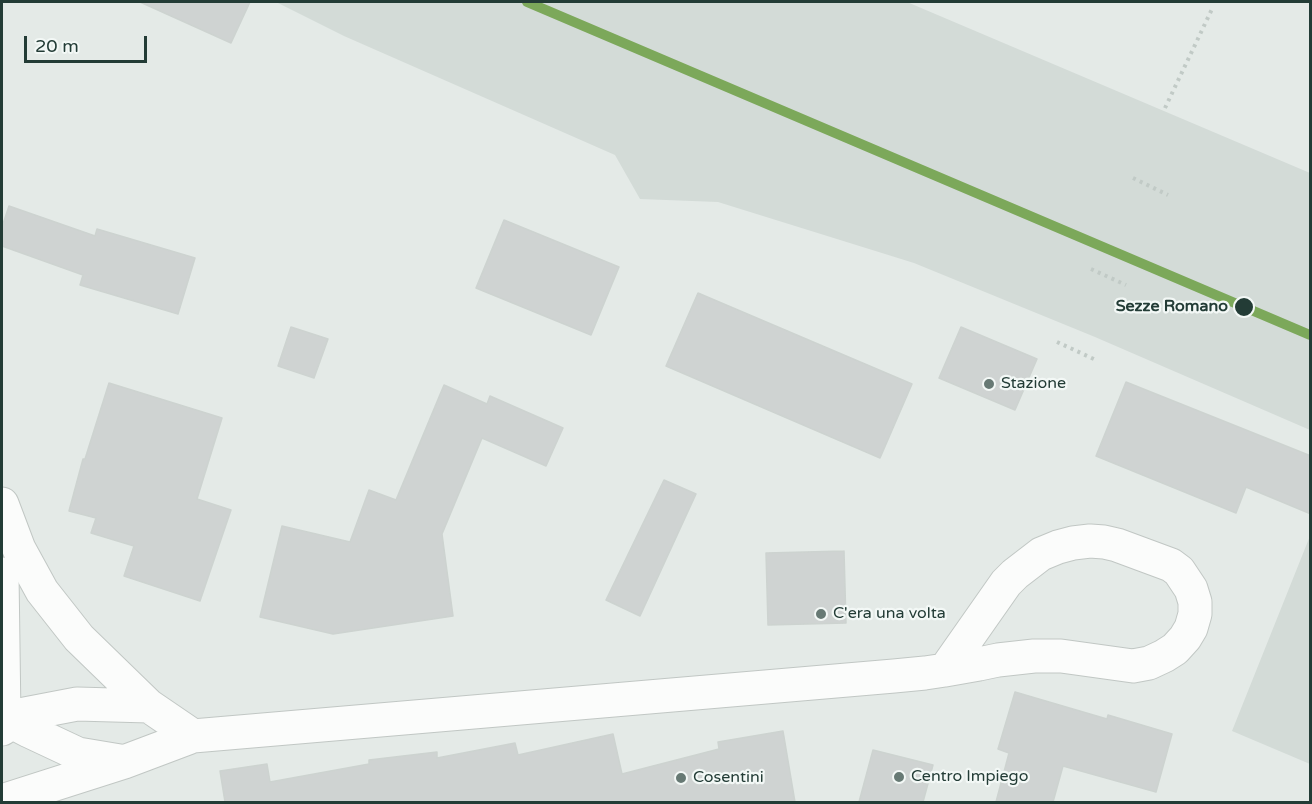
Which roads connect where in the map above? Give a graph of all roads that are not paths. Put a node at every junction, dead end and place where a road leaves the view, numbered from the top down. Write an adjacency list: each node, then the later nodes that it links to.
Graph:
1 (2, 504): 5 (street)
2 (2, 578): 3 (street)
3 (2, 644): 6 (street)
4 (945, 670): 4 (street); 7 (street)
5 (149, 706): 6 (street); 7 (street)
6 (3, 723): 8 (street)
7 (193, 736): 8 (street)
8 (124, 762): 9 (street)
9 (2, 801)

